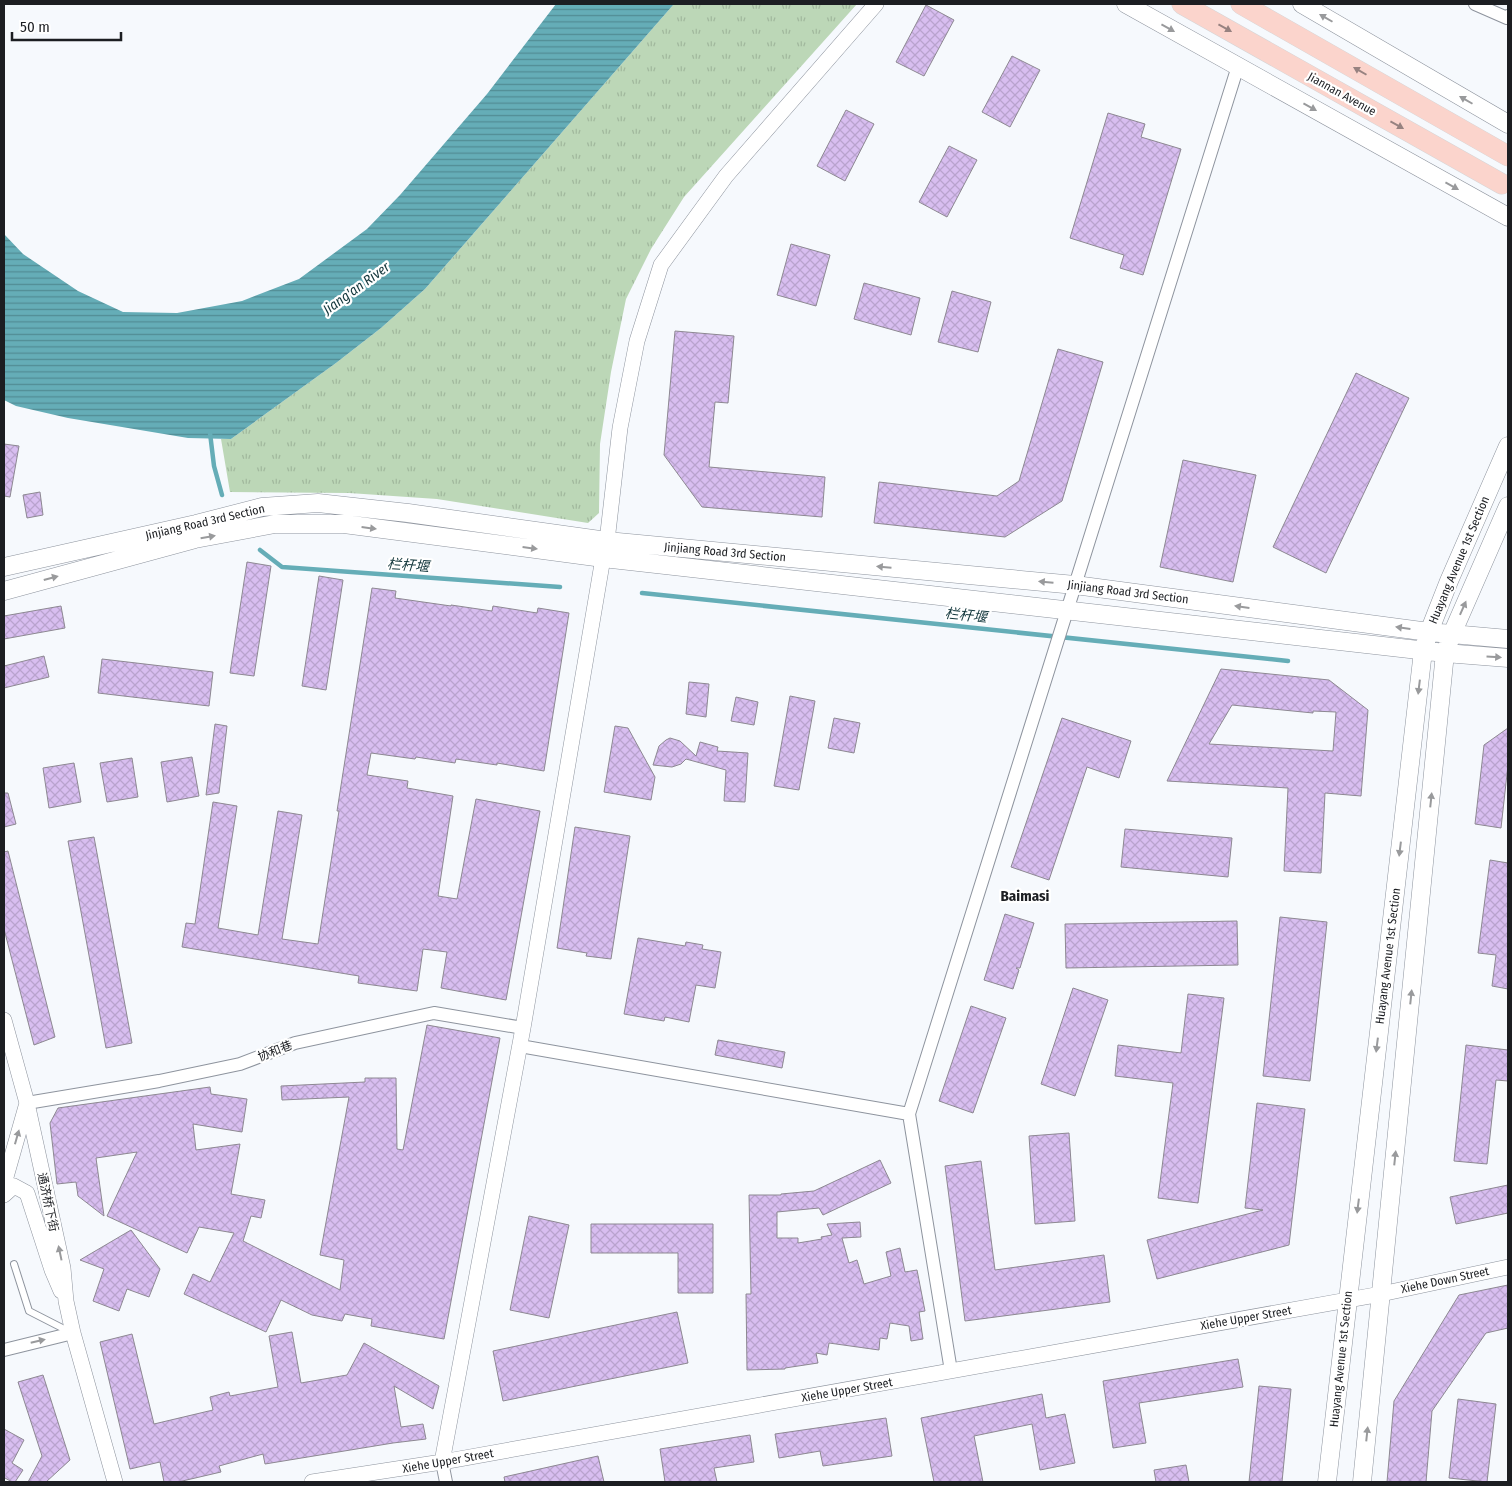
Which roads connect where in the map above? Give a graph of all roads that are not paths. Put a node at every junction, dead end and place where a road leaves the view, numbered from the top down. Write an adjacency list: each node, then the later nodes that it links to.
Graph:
1 (876, 4): 15 (street)
2 (1126, 4): 8 (main road, one-way to 8)
3 (1182, 4): 11 (highway, Jiannan Avenue, one-way to 11)
4 (1241, 4): 10 (highway, one-way to 4)
5 (1302, 4): 9 (main road, one-way to 5)
6 (1475, 4): 7 (street)
7 (1508, 16)
8 (1238, 66): 12 (main road, one-way to 12); 17 (street)
9 (1508, 124)
10 (1508, 156)
11 (1502, 184)
12 (1507, 217)
13 (1508, 446): 20 (main road, Huayang Avenue 1st Section)
14 (1508, 506): 21 (main road, Huayang Avenue 1st Section, one-way to 14)
15 (605, 549): 16 (main road, Jinjiang Road 3rd Section); 17 (main road, Jinjiang Road 3rd Section, one-way to 15); 18 (main road, Jinjiang Road 3rd Section, one-way to 15); 19 (main road, Jinjiang Road 3rd Section); 27 (street)
16 (4, 567)
17 (1075, 585): 19 (street); 20 (main road, Jinjiang Road 3rd Section, one-way to 17)
18 (4, 591)
19 (1067, 611): 23 (main road, Jinjiang Road 3rd Section); 30 (street)
20 (1429, 632): 21 (main road, Jinjiang Road 3rd Section); 23 (main road, Huayang Avenue 1st Section)
21 (1452, 634): 22 (main road, Jinjiang Road 3rd Section); 24 (main road, Huayang Avenue 1st Section)
22 (1508, 639)
23 (1424, 651): 24 (main road, Jinjiang Road 3rd Section); 36 (main road, Huayang Avenue 1st Section, one-way to 36)
24 (1445, 653): 25 (main road, Jinjiang Road 3rd Section, one-way to 25); 35 (main road, Huayang Avenue 1st Section, one-way to 24)
25 (1508, 658)
26 (4, 1020): 29 (street, 通济桥下街)
27 (524, 1028): 28 (street); 29 (street, 协和巷)
28 (520, 1046): 30 (street); 41 (street)
29 (26, 1104): 31 (street, one-way to 29); 37 (street, 通济桥下街, one-way to 29)
30 (909, 1114): 40 (street)
31 (4, 1184)
32 (4, 1195): 37 (street, 通济桥下街)
33 (14, 1264): 38 (lane)
34 (1508, 1267): 35 (street, Xiehe Down Street)
35 (1381, 1294): 36 (street, Xiehe Upper Street); 46 (main road, Huayang Avenue 1st Section, one-way to 35)
36 (1347, 1300): 40 (street, Xiehe Upper Street); 45 (main road, Huayang Avenue 1st Section)
37 (66, 1301): 38 (street, 通济桥下街)
38 (73, 1333): 39 (street, one-way to 38); 42 (street, 通济桥下街)
39 (4, 1350)
40 (951, 1371): 41 (street, Xiehe Upper Street)
41 (442, 1462): 43 (street, Xiehe Upper Street); 44 (street)
42 (115, 1482)
43 (312, 1482)
44 (446, 1482)
45 (1327, 1482)
46 (1362, 1482)

